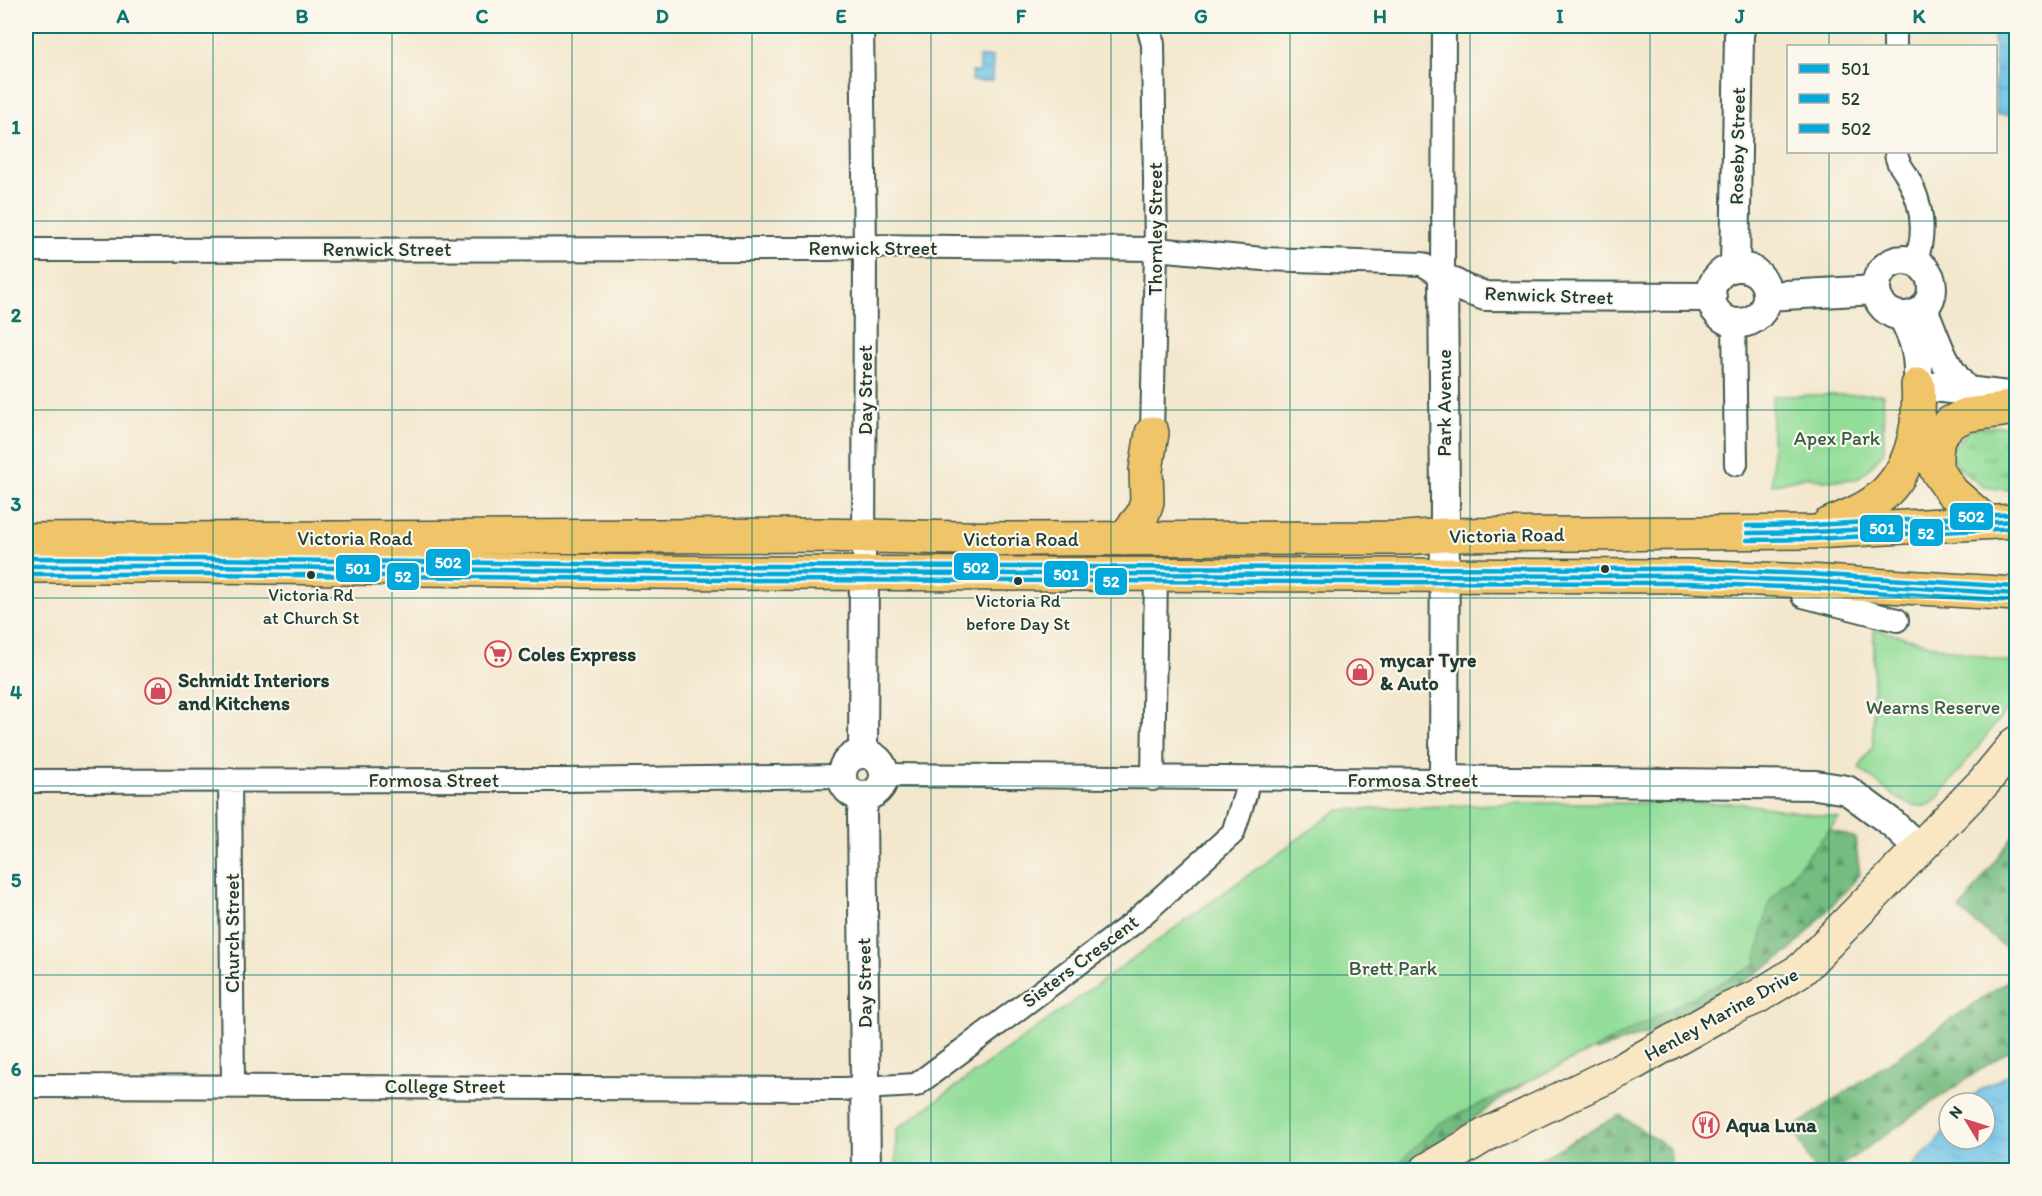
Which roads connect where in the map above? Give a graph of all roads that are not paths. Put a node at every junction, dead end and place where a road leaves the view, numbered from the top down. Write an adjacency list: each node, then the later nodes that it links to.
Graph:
1 (862, 26): 8 (street, Day Street)
2 (1149, 26): 9 (street, Thornley Street)
3 (1444, 26): 13 (street, Park Avenue)
4 (1741, 26): 12 (street, Roseby Street)
5 (1895, 26): 6 (street)
6 (1895, 45)
7 (1896, 153): 11 (street)
8 (865, 246): 9 (street, Renwick Street); 10 (street, Renwick Street); 28 (street, Day Street)
9 (1156, 249): 13 (street, Renwick Street); 23 (street, Thornley Street)
10 (26, 250)
11 (1915, 262): 14 (street); 17 (street)
12 (1735, 267): 15 (street); 16 (street)
13 (1443, 277): 16 (street, Renwick Street); 27 (street, Park Avenue)
14 (1876, 290): 15 (street); 17 (street)
15 (1767, 296): 18 (street)
16 (1712, 297): 18 (street)
17 (1912, 313): 19 (street); 20 (street)
18 (1734, 322): 24 (street)
19 (1918, 385): 20 (street); 26 (highway)
20 (1967, 391): 21 (street)
21 (2016, 397)
22 (2016, 404): 25 (highway)
23 (1152, 433): 29 (highway)
24 (1736, 464)
25 (2001, 522): 26 (highway, Victoria Road)
26 (1813, 532): 27 (highway, Victoria Road)
27 (1444, 535): 29 (highway, Victoria Road); 34 (street, Park Avenue)
28 (864, 537): 29 (highway, Victoria Road); 30 (highway, Victoria Road); 32 (street, Day Street)
29 (1123, 539)
30 (26, 540)
31 (26, 566): 32 (highway, Victoria Road)
32 (864, 573): 33 (highway, Victoria Road); 39 (street, Day Street)
33 (1156, 573): 34 (highway, Victoria Road); 42 (street)
34 (1444, 575): 35 (highway, Victoria Road); 45 (street, Park Avenue)
35 (2016, 594)
36 (1803, 596): 37 (street)
37 (1897, 620)
38 (2016, 743): 48 (main road, Henley Marine Drive)
39 (863, 754): 40 (street); 41 (street)
40 (884, 775): 42 (street, Formosa Street); 47 (street)
41 (842, 776): 44 (street, Formosa Street); 47 (street)
42 (1153, 778): 43 (street, Formosa Street)
43 (1248, 778): 45 (street, Formosa Street); 51 (street, Sisters Crescent)
44 (230, 780): 46 (street, Formosa Street); 50 (street, Church Street)
45 (1444, 780): 48 (street, Formosa Street)
46 (26, 781)
47 (864, 796): 51 (street, Day Street)
48 (1920, 849): 53 (main road, Henley Marine Drive)
49 (26, 1086): 50 (street, College Street)
50 (233, 1086): 51 (street, College Street)
51 (865, 1089): 52 (street, Day Street)
52 (866, 1170)
53 (1427, 1170)

